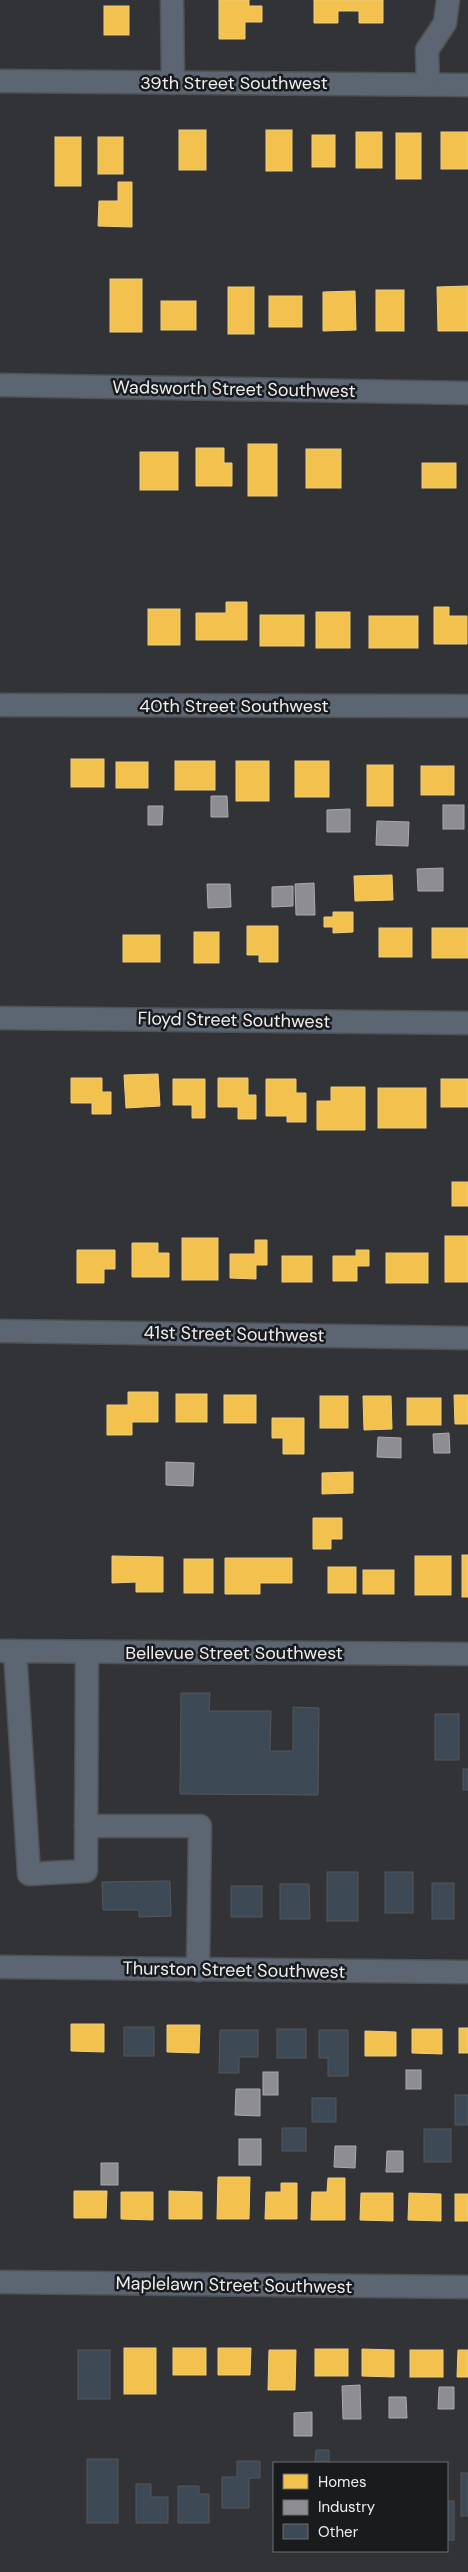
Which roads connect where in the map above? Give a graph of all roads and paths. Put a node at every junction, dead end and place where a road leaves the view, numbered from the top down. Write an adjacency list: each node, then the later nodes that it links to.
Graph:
1 (172, 0): 4 (street)
2 (448, 0): 5 (street)
3 (0, 81): 4 (street, 39th Street Southwest)
4 (173, 83): 5 (street, 39th Street Southwest)
5 (428, 84): 6 (street, 39th Street Southwest)
6 (468, 85)
7 (0, 385): 8 (street, Wadsworth Street Southwest)
8 (468, 393)
9 (0, 705): 10 (street, 40th Street Southwest)
10 (468, 706)
11 (0, 1018): 12 (street, Floyd Street Southwest)
12 (468, 1022)
13 (0, 1331): 14 (street, 41st Street Southwest)
14 (468, 1338)
15 (8, 1651): 16 (street, Bellevue Street Southwest); 18 (street)
16 (87, 1652): 17 (street, Bellevue Street Southwest); 18 (street)
17 (468, 1654)
18 (86, 1826): 20 (street)
19 (0, 1968): 20 (street, Thurston Street Southwest)
20 (198, 1970): 21 (street, Thurston Street Southwest)
21 (468, 1972)
22 (0, 2282): 23 (street, Maplelawn Street Southwest)
23 (468, 2287)

